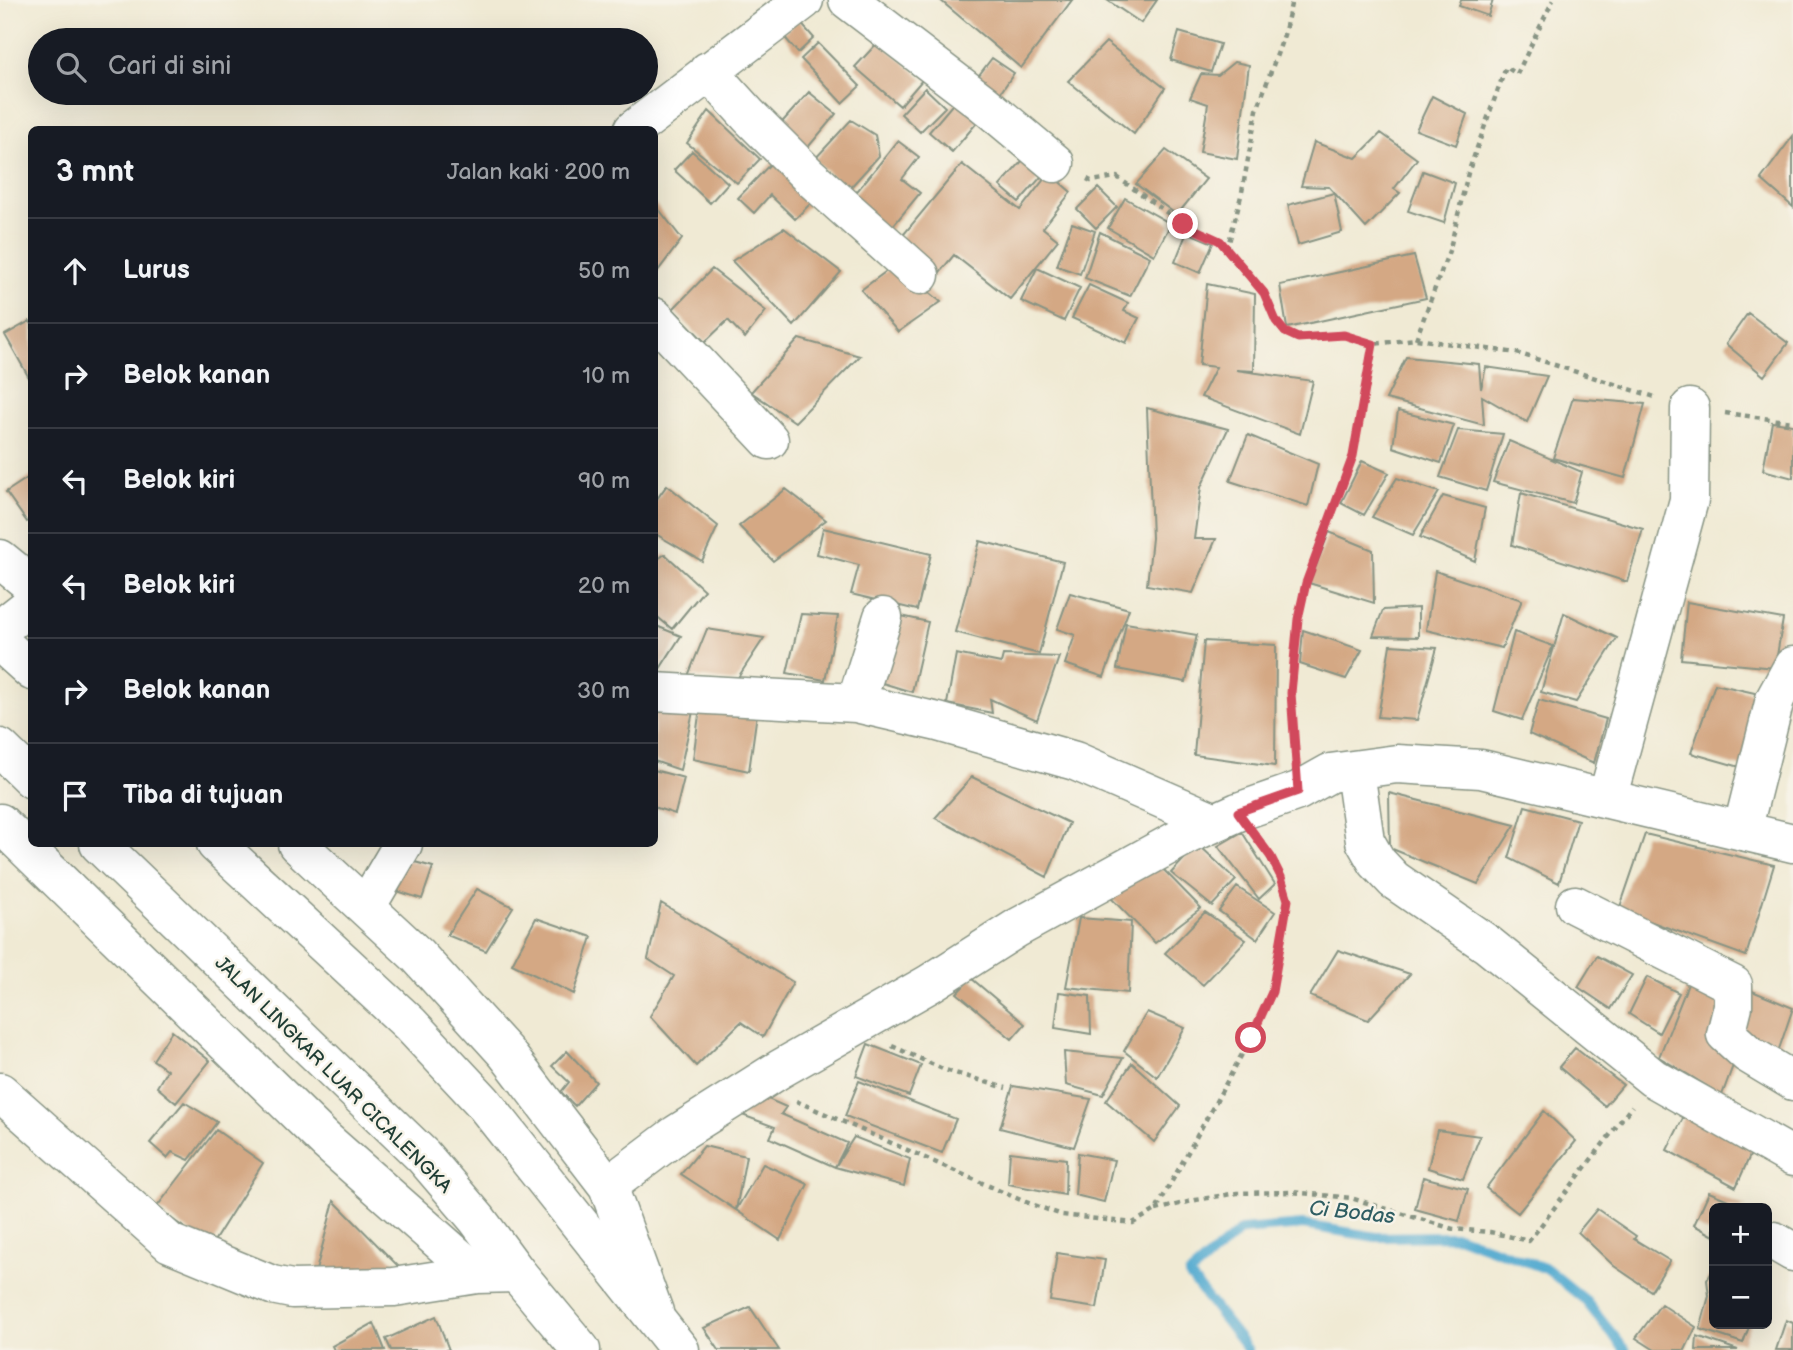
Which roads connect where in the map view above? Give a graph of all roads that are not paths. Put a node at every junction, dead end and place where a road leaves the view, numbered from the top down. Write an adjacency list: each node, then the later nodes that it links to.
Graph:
1 (803, 0): 3 (main road)
2 (848, 0): 5 (main road)
3 (709, 71): 4 (main road); 6 (main road)
4 (638, 126)
5 (1055, 163)
6 (920, 275)
7 (658, 321): 9 (main road)
8 (1690, 408): 23 (main road)
9 (769, 440)
10 (0, 559): 11 (main road)
11 (28, 582)
12 (28, 607): 14 (main road)
13 (883, 617): 19 (main road)
14 (0, 629)
15 (0, 642): 17 (main road)
16 (1793, 666): 26 (main road)
17 (28, 667)
18 (658, 692): 19 (main road)
19 (856, 704): 24 (main road)
20 (0, 748): 22 (main road)
21 (1355, 771): 23 (main road); 24 (main road); 36 (main road)
22 (28, 775)
23 (1607, 799): 26 (main road)
24 (1227, 817): 37 (main road)
25 (0, 823): 39 (main road)
26 (1742, 831): 27 (main road)
27 (1793, 843)
28 (102, 847): 38 (main road, JALAN LINGKAR LUAR CICALENGKA)
29 (219, 847): 40 (main road)
30 (301, 847): 33 (main road)
31 (401, 847): 33 (main road)
32 (1575, 905): 34 (main road)
33 (366, 907): 37 (main road)
34 (1793, 1081)
35 (0, 1092): 39 (main road)
36 (1793, 1157)
37 (608, 1186): 40 (main road)
38 (517, 1273): 39 (main road); 41 (main road, JALAN LINGKAR LUAR CICALENGKA)
39 (477, 1274)
40 (656, 1317): 42 (main road)
41 (581, 1350)
42 (680, 1350)

